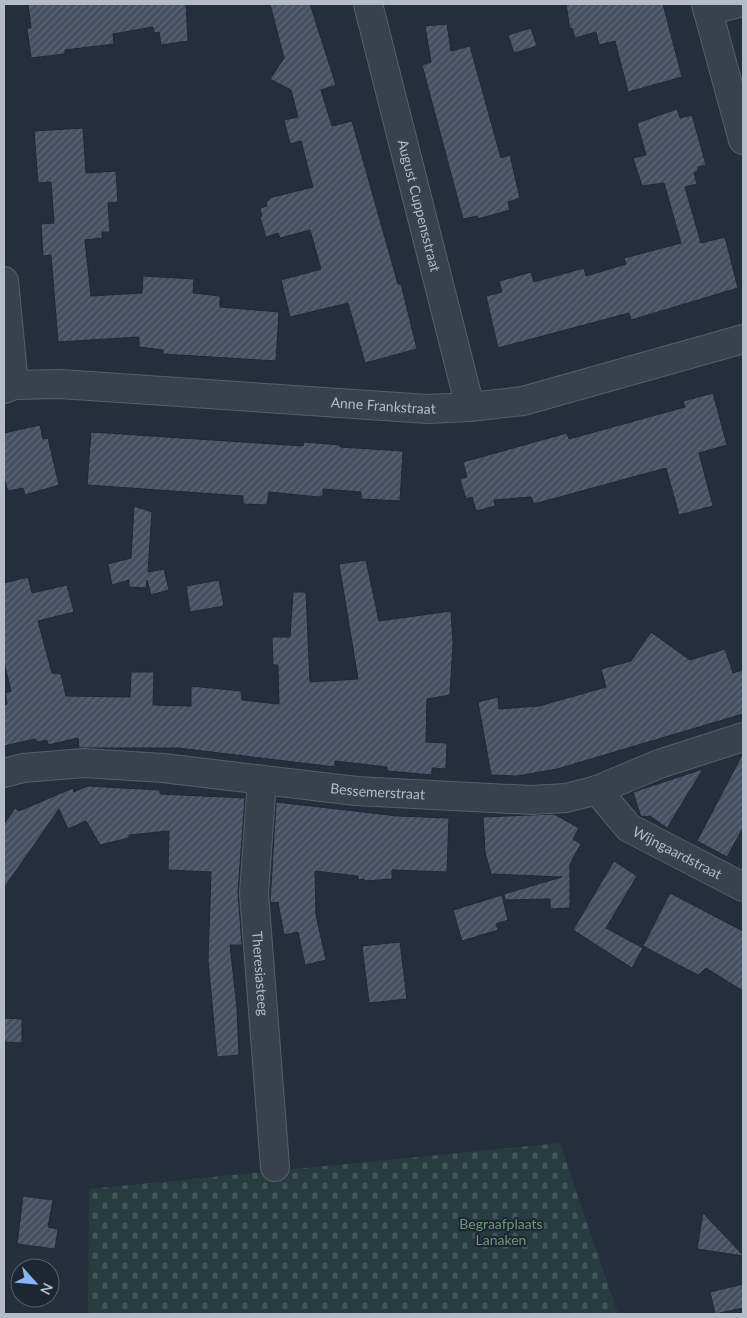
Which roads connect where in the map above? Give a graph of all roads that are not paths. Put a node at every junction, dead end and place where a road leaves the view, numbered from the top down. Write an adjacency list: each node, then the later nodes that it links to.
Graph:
1 (368, 4): 8 (street, August Cuppensstraat)
2 (735, 4): 3 (street)
3 (707, 7): 4 (street)
4 (743, 140)
5 (4, 281): 7 (street)
6 (743, 339): 8 (street, Anne Frankstraat)
7 (9, 387): 8 (street, Anne Frankstraat)
8 (470, 408)
9 (743, 738): 12 (street, Bessemerstraat)
10 (4, 773): 11 (street, Bessemerstraat)
11 (262, 780): 12 (street, Bessemerstraat); 14 (street, Theresiasteeg)
12 (597, 790): 13 (street, Wijngaardstraat)
13 (743, 887)
14 (275, 1167)

